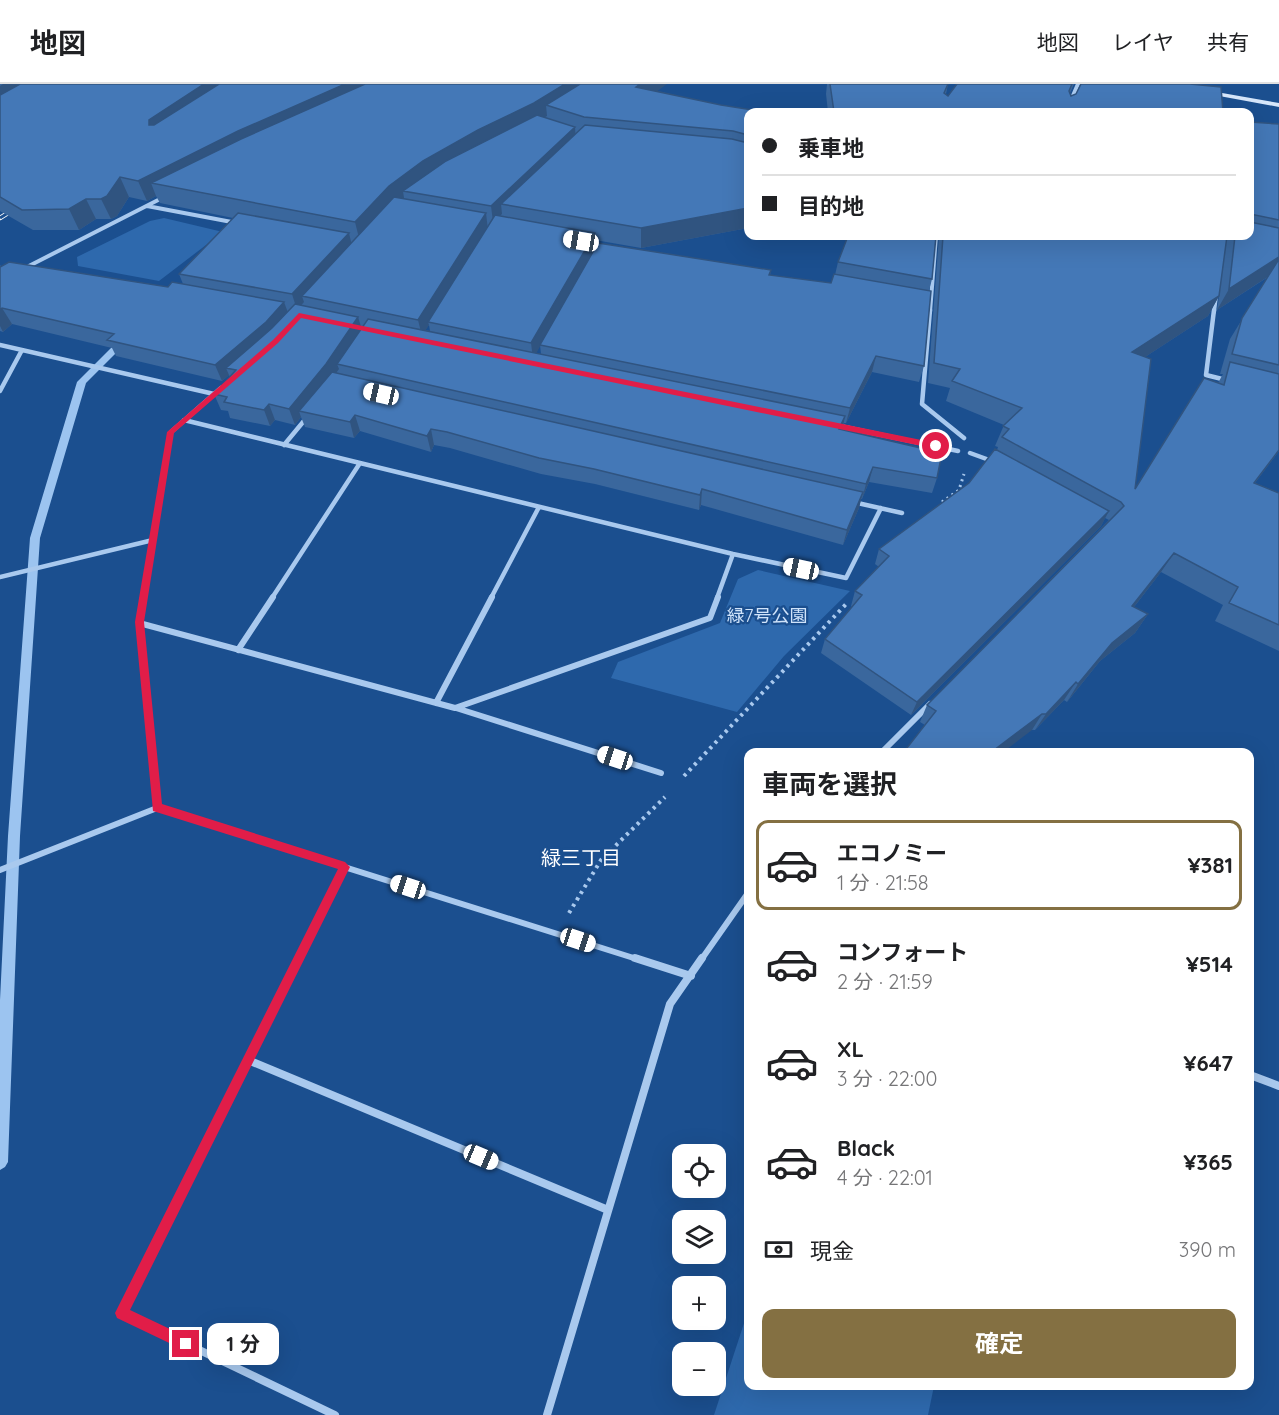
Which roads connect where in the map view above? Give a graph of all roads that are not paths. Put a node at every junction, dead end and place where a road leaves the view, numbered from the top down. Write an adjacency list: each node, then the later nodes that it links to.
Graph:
1 (1078, 84): 6 (street)
2 (1197, 91): 3 (street)
3 (1218, 95): 4 (street); 5 (street)
4 (1218, 104)
5 (1279, 105)
6 (1068, 108)
7 (166, 196): 8 (street)
8 (146, 206): 9 (street); 11 (street)
9 (240, 224)
10 (936, 240): 16 (street)
11 (27, 266): 12 (street); 13 (street)
12 (38, 268)
13 (18, 273)
14 (1217, 287): 19 (street)
15 (919, 302): 16 (street)
16 (931, 304): 26 (street)
17 (0, 345): 18 (street)
18 (22, 350): 21 (street); 22 (street)
19 (1238, 383)
20 (223, 387): 22 (street)
21 (0, 392)
22 (214, 394): 24 (street)
23 (313, 410): 27 (street)
24 (184, 420): 27 (street); 36 (street)
25 (832, 425): 28 (street)
26 (964, 438)
27 (284, 445): 31 (street)
28 (958, 451)
29 (970, 453): 30 (street)
30 (996, 462)
31 (360, 463): 33 (street); 40 (street)
32 (846, 501): 34 (street)
33 (539, 507): 37 (street); 42 (street)
34 (881, 508): 35 (street); 37 (street)
35 (902, 513)
36 (153, 540): 38 (street); 39 (street)
37 (733, 555): 43 (street)
38 (0, 577)
39 (139, 622): 40 (street); 46 (street)
40 (238, 650): 42 (street)
41 (932, 702): 44 (street)
42 (436, 703): 43 (street)
43 (455, 708): 45 (street)
44 (886, 748)
45 (661, 772)
46 (157, 807): 47 (street); 48 (street)
47 (345, 867): 50 (street); 51 (street)
48 (0, 870)
49 (744, 899): 50 (street)
50 (691, 976): 54 (street)
51 (248, 1060): 54 (street); 55 (street)
52 (1254, 1077): 53 (street)
53 (1279, 1086)
54 (608, 1210): 56 (street)
55 (335, 1415)
56 (547, 1415)

